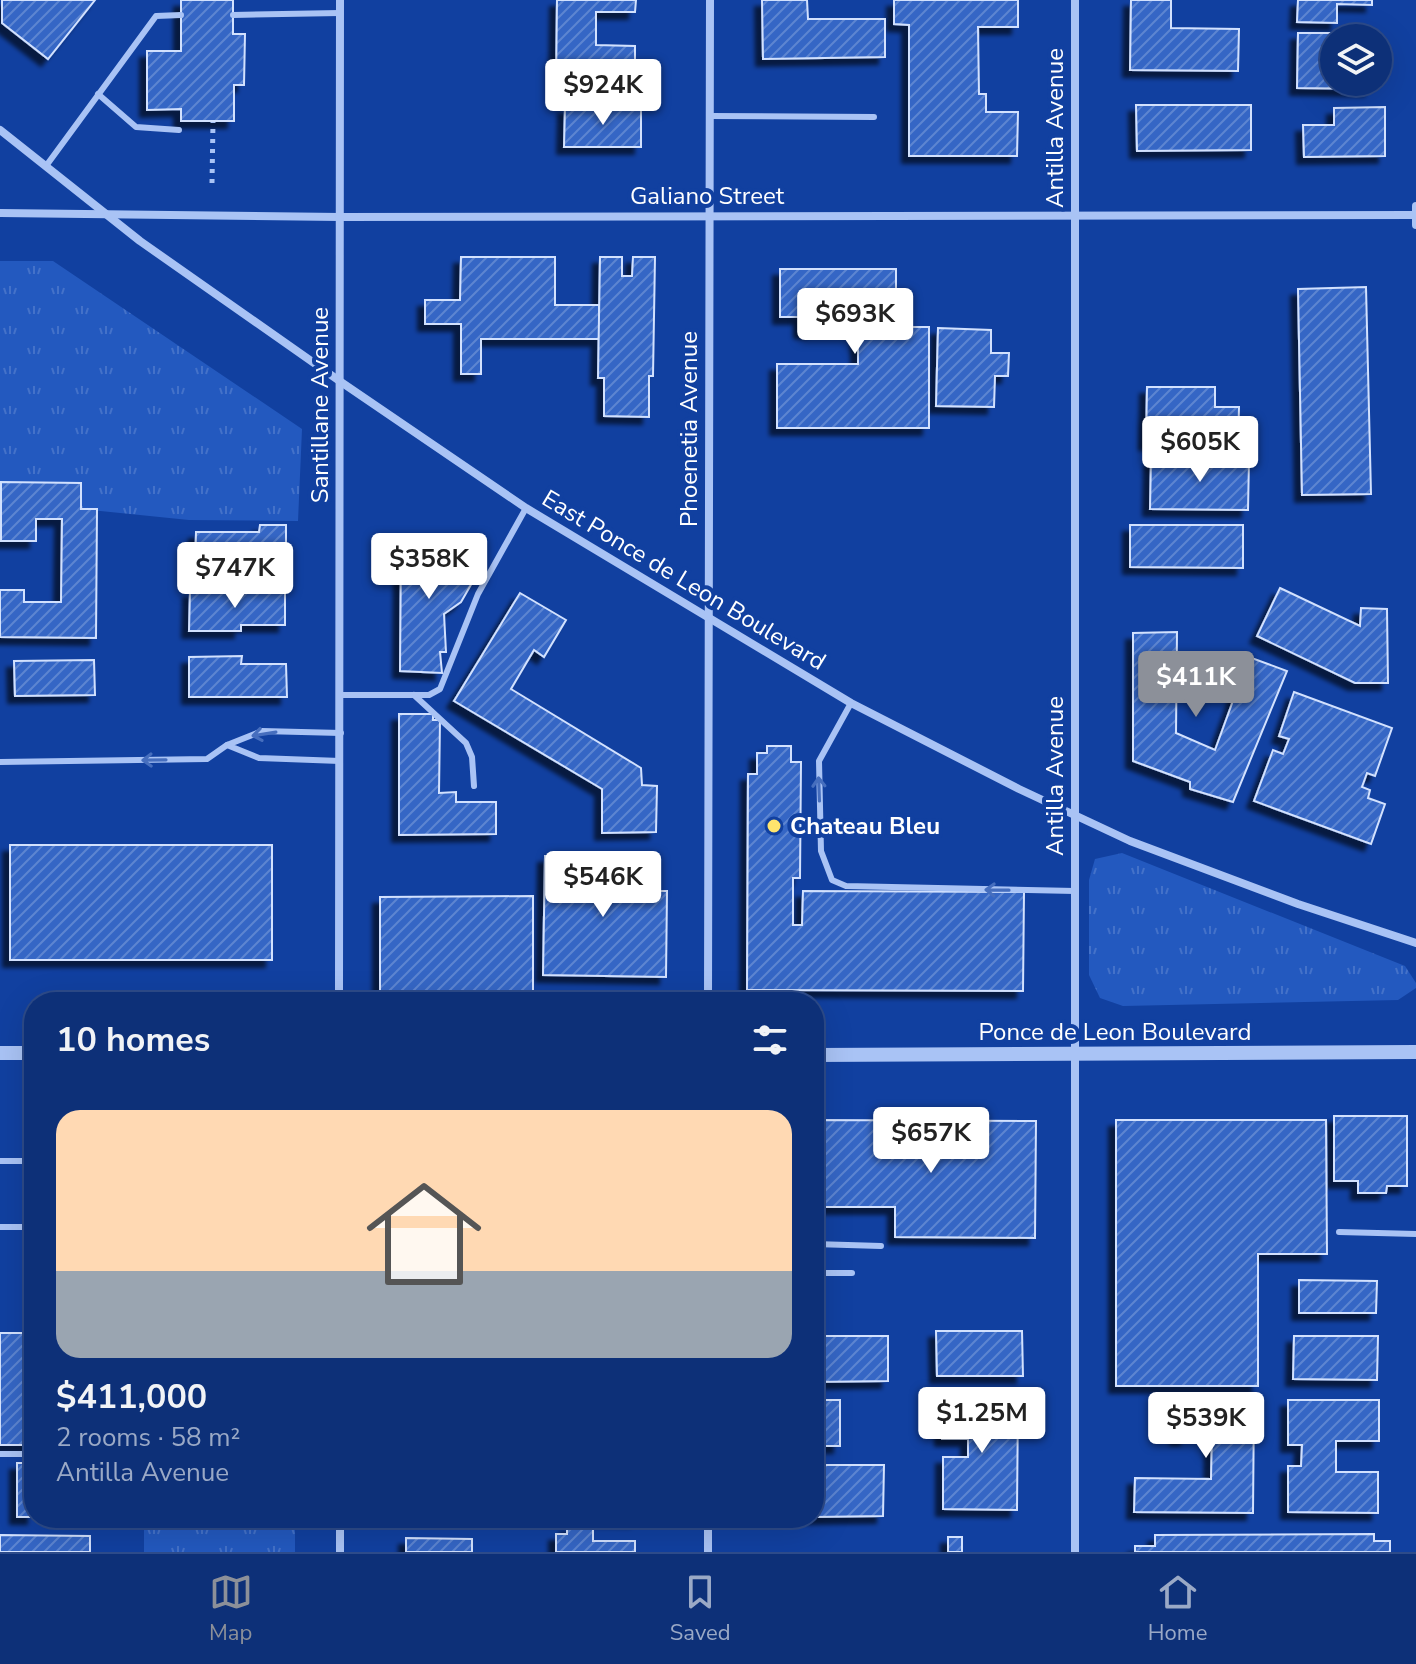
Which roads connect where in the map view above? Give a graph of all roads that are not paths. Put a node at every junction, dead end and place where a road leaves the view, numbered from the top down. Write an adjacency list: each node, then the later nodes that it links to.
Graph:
1 (340, 0): 4 (street, Santillane Avenue)
2 (710, 0): 8 (street, Phoenetia Avenue)
3 (1075, 0): 17 (street, Antilla Avenue)
4 (340, 13): 6 (lane); 18 (street, Santillane Avenue)
5 (181, 15): 7 (lane)
6 (233, 15)
7 (98, 94): 11 (lane); 12 (lane)
8 (710, 116): 9 (lane); 16 (street, Phoenetia Avenue)
9 (874, 117)
10 (0, 130): 12 (street, East Ponce de Leon Boulevard)
11 (179, 130)
12 (46, 166): 15 (street, East Ponce de Leon Boulevard)
13 (1415, 211): 17 (street, Galiano Street); 19 (street)
14 (0, 213): 15 (street, Galiano Street)
15 (103, 214): 18 (street, Galiano Street); 20 (street, East Ponce de Leon Boulevard)
16 (710, 216): 17 (street, Galiano Street); 18 (street, Galiano Street); 22 (street, Phoenetia Avenue)
17 (1075, 216): 31 (street, Antilla Avenue)
18 (340, 217): 20 (street, Santillane Avenue)
19 (1416, 225)
20 (341, 382): 21 (street, East Ponce de Leon Boulevard); 23 (street, Santillane Avenue)
21 (526, 508): 22 (street, East Ponce de Leon Boulevard); 24 (lane)
22 (708, 617): 25 (street, East Ponce de Leon Boulevard); 35 (street, Phoenetia Avenue)
23 (341, 695): 24 (lane); 26 (street, Santillane Avenue)
24 (414, 695): 30 (lane)
25 (851, 703): 31 (street, East Ponce de Leon Boulevard); 32 (lane, one-way to 25)
26 (341, 733): 27 (lane, one-way to 27); 28 (street, Santillane Avenue)
27 (227, 745): 28 (lane); 29 (lane, one-way to 29)
28 (341, 761): 34 (street, Santillane Avenue)
29 (0, 762)
30 (474, 786)
31 (1075, 815): 32 (street, Antilla Avenue); 33 (street, East Ponce de Leon Boulevard)
32 (1075, 891): 40 (street, Antilla Avenue)
33 (1416, 943)
34 (339, 992)
35 (708, 992)
36 (1416, 1052): 40 (street, Ponce de Leon Boulevard)
37 (0, 1053): 38 (street)
38 (24, 1053)
39 (824, 1055): 40 (street, Ponce de Leon Boulevard)
40 (1075, 1055): 57 (street, Antilla Avenue)
41 (0, 1161): 42 (lane)
42 (24, 1161)
43 (0, 1227): 44 (lane)
44 (24, 1227)
45 (1339, 1232): 46 (lane)
46 (1416, 1234)
47 (824, 1244): 48 (lane)
48 (881, 1246)
49 (824, 1273): 50 (lane)
50 (852, 1273)
51 (0, 1454): 52 (lane)
52 (24, 1454)
53 (340, 1528): 55 (street)
54 (708, 1528): 56 (street)
55 (340, 1552)
56 (708, 1552)
57 (1075, 1552)

